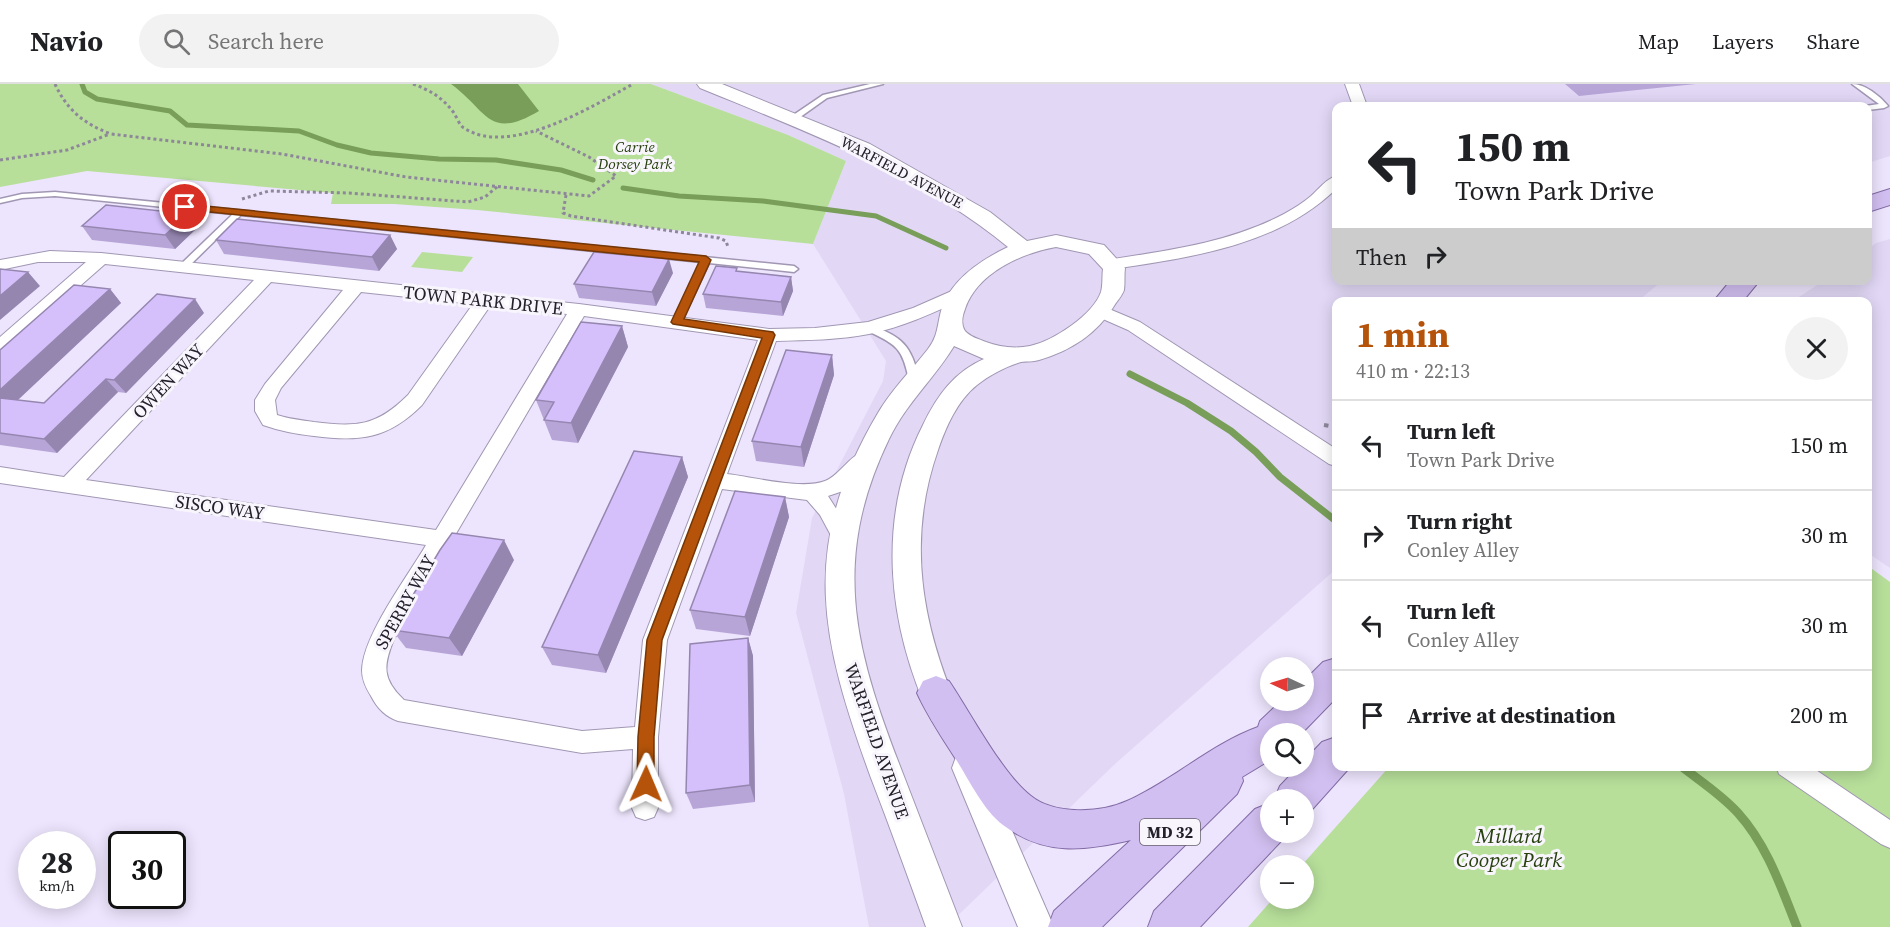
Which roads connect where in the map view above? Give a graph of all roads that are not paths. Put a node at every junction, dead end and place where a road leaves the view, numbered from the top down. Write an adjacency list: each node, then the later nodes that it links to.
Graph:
1 (706, 84): 7 (street, WARFIELD AVENUE)
2 (879, 84): 7 (lane)
3 (1352, 84): 5 (street)
4 (1855, 84): 6 (lane)
5 (1359, 102)
6 (1872, 108)
7 (792, 118): 13 (street, WARFIELD AVENUE)
8 (1332, 186): 16 (street)
9 (1890, 196): 11 (main road)
10 (0, 201): 12 (lane)
11 (1872, 203)
12 (240, 213): 15 (lane); 18 (lane)
13 (1022, 249): 16 (street); 23 (street)
14 (100, 258): 17 (street, TOWN PARK DRIVE); 18 (street, TOWN PARK DRIVE); 32 (street)
15 (706, 260): 19 (lane); 28 (lane)
16 (1113, 264): 27 (street)
17 (0, 265)
18 (183, 267): 20 (street, TOWN PARK DRIVE)
19 (794, 270)
20 (266, 277): 22 (street, TOWN PARK DRIVE); 39 (street, OWEN WAY)
21 (1742, 285): 24 (main road)
22 (356, 286): 25 (street, TOWN PARK DRIVE); 25 (street)
23 (960, 294): 29 (street); 30 (street, TOWN PARK DRIVE)
24 (1731, 297)
25 (485, 300): 26 (street, TOWN PARK DRIVE)
26 (579, 310): 28 (street, TOWN PARK DRIVE); 42 (street, SPERRY WAY)
27 (1102, 312): 33 (street); 35 (street)
28 (677, 322): 31 (street, TOWN PARK DRIVE)
29 (951, 326): 33 (street); 34 (street, WARFIELD AVENUE)
30 (869, 328): 31 (street, TOWN PARK DRIVE); 34 (lane)
31 (769, 335): 38 (street)
32 (0, 346)
33 (1011, 358): 44 (street)
34 (914, 380): 36 (street, WARFIELD AVENUE)
35 (1332, 456)
36 (868, 457): 40 (street); 41 (street, WARFIELD AVENUE)
37 (0, 475): 39 (street, SISCO WAY)
38 (714, 480): 40 (street); 46 (street)
39 (69, 485): 42 (street, SISCO WAY)
40 (813, 493): 41 (street)
41 (842, 535): 55 (street, WARFIELD AVENUE)
42 (440, 539): 46 (street, SPERRY WAY)
43 (1332, 678): 45 (main road, MD 32)
44 (936, 693): 47 (main road); 56 (street)
45 (1285, 723)
46 (646, 737): 52 (street)
47 (1260, 743)
48 (1260, 746): 57 (main road, MD 32)
49 (1332, 759): 51 (main road)
50 (1795, 771): 54 (street)
51 (1304, 789)
52 (645, 808)
53 (1260, 833): 58 (main road)
54 (1890, 835)
55 (944, 927)
56 (1036, 927)
57 (1070, 927)
58 (1170, 927)

